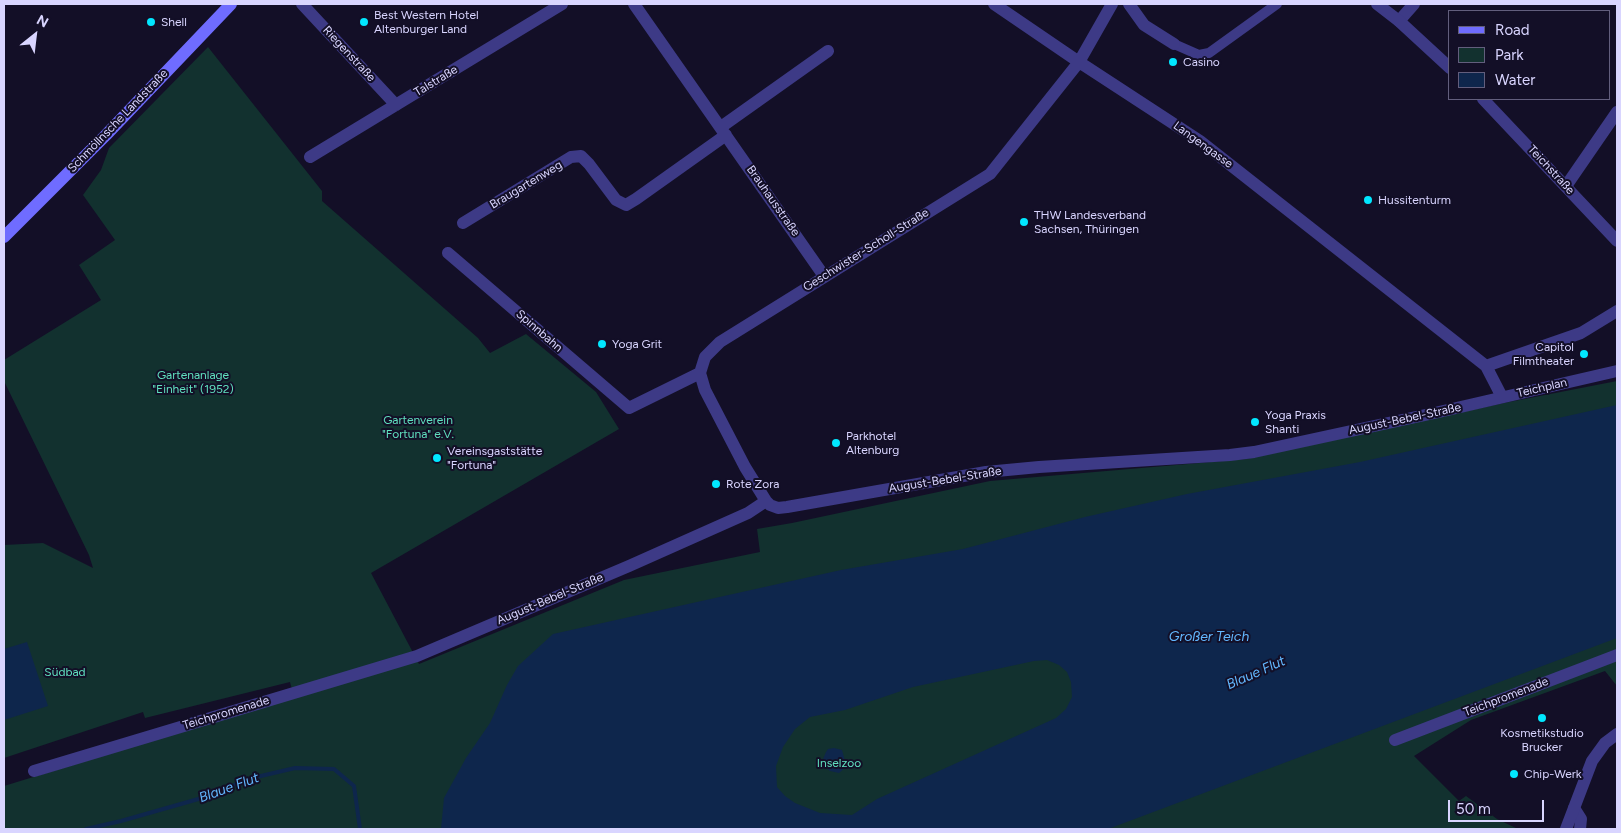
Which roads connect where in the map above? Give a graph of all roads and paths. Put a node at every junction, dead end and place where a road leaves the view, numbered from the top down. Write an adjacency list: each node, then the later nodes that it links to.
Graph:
1 (231, 4): 23 (main road, Schmöllnsche Landstraße)
2 (302, 4): 17 (street, Riegenstraße)
3 (562, 4): 17 (street, Talstraße)
4 (634, 4): 19 (street, Brauhausstraße)
5 (994, 4): 14 (street, Langengasse)
6 (1112, 4): 14 (street, Geschwister-Scholl-Straße)
7 (1129, 4): 12 (street)
8 (1277, 4): 12 (street)
9 (1377, 4): 11 (street)
10 (1414, 4): 11 (street)
11 (1399, 21): 15 (street)
12 (1174, 44)
13 (828, 51): 19 (street)
14 (1079, 62): 26 (street, Geschwister-Scholl-Straße); 27 (street, Langengasse)
15 (1448, 66)
16 (1484, 100): 21 (street, Teichstraße)
17 (396, 105): 20 (street, Talstraße)
18 (1617, 112): 21 (street)
19 (724, 131): 22 (street, Braugartenweg); 26 (street, Brauhausstraße)
20 (310, 157)
21 (1566, 186): 24 (street, Teichstraße)
22 (463, 223)
23 (4, 237)
24 (1617, 241)
25 (448, 253): 31 (street, Spinnbahn)
26 (824, 276): 31 (street, Geschwister-Scholl-Straße)
27 (1403, 300): 29 (street, Teichplan)
28 (1617, 311): 29 (street)
29 (1486, 366): 32 (street, Teichplan)
30 (1617, 371): 32 (street, Teichplan)
31 (700, 373): 33 (street)
32 (1502, 397): 33 (street, August-Bebel-Straße)
33 (766, 501): 35 (street, August-Bebel-Straße)
34 (1617, 655): 37 (street, Teichpromenade)
35 (417, 656): 38 (street, Teichpromenade)
36 (1617, 734): 39 (street)
37 (1395, 740)
38 (34, 771)
39 (1574, 808): 40 (street); 41 (street)
40 (1566, 829)
41 (1580, 829)

